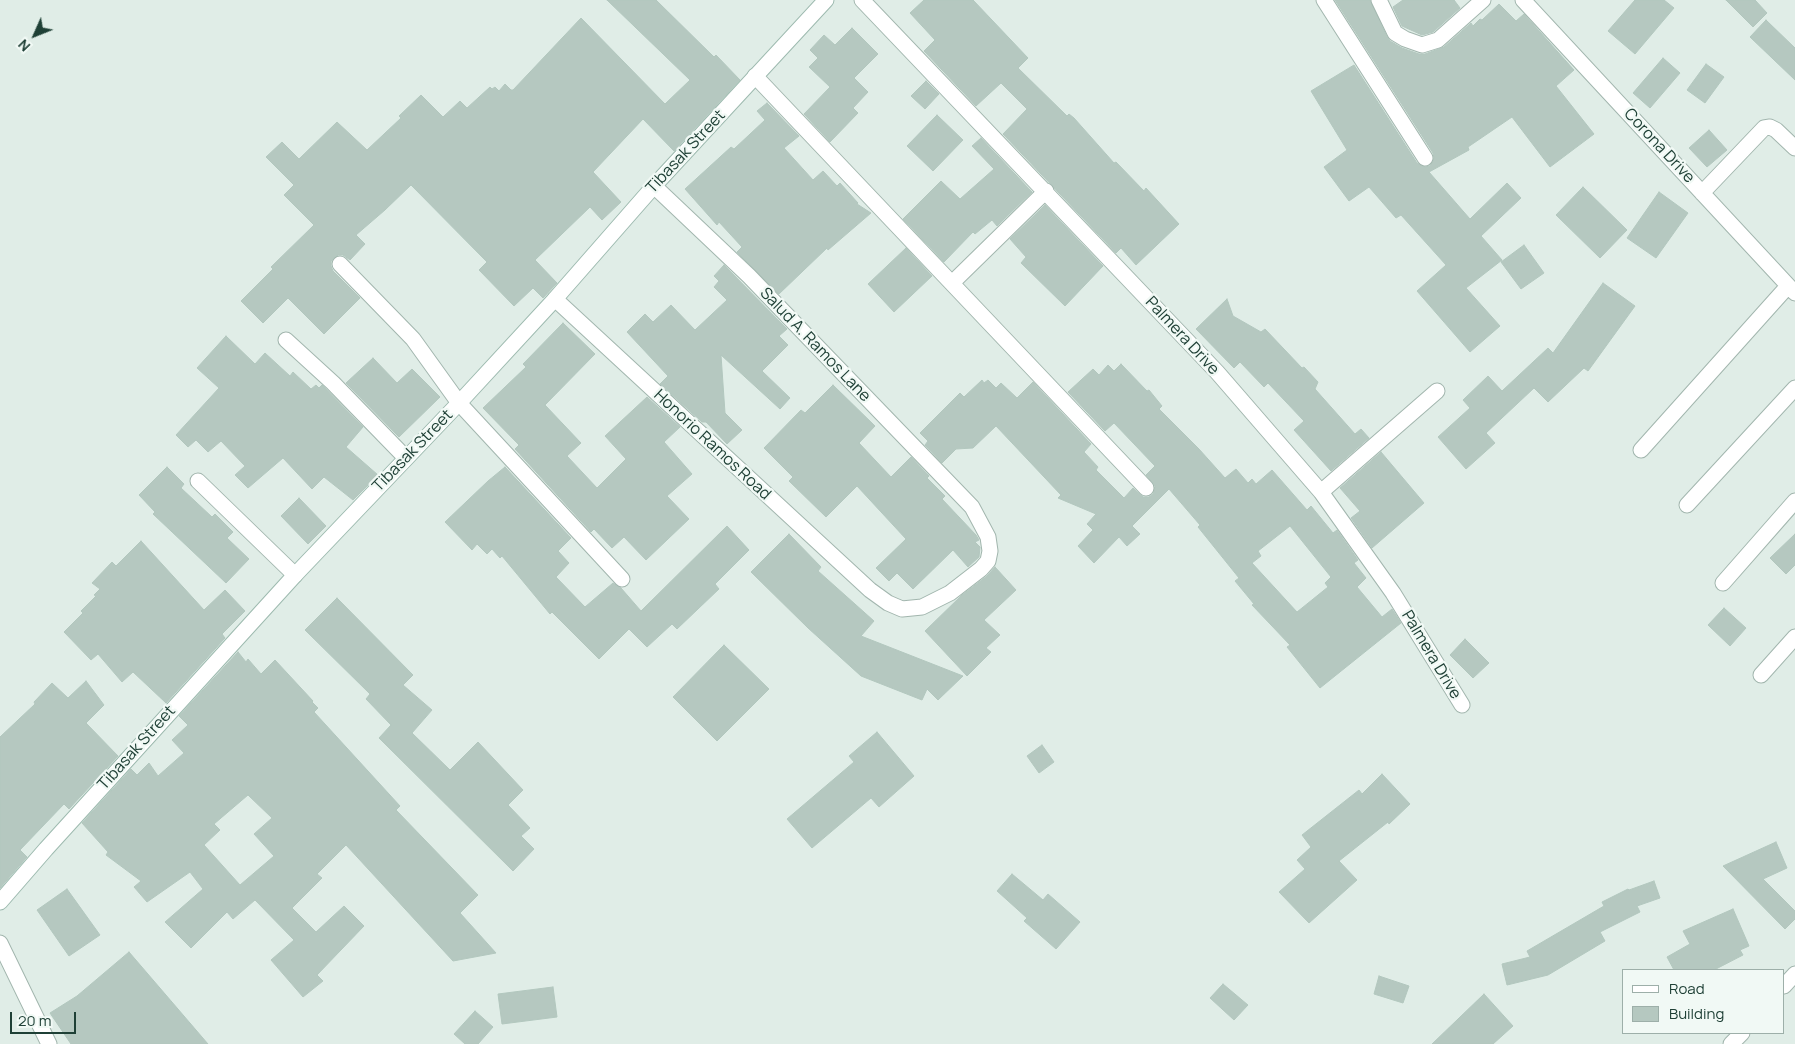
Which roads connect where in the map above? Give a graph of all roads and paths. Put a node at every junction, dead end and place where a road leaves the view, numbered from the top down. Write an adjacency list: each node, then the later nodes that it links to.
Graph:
1 (826, 0): 7 (street, Tibasak Street)
2 (862, 0): 11 (street, Palmera Drive)
3 (1324, 0): 9 (street)
4 (1379, 0): 5 (street)
5 (1483, 0)
6 (1523, 0): 12 (street, Corona Drive)
7 (755, 76): 10 (street, Tibasak Street); 14 (street)
8 (1795, 148): 12 (street)
9 (1424, 158)
10 (654, 186): 16 (street, Tibasak Street); 31 (street, Salud A. Ramos Lane)
11 (1046, 191): 14 (street); 25 (street, Palmera Drive)
12 (1702, 193): 15 (street, Corona Drive)
13 (340, 264): 20 (street)
14 (952, 283): 24 (street)
15 (1791, 289): 21 (street)
16 (555, 299): 20 (street, Tibasak Street); 31 (street, Honorio Ramos Road)
17 (286, 340): 22 (street)
18 (1795, 388): 27 (street)
19 (1437, 391): 25 (street)
20 (459, 403): 22 (street, Tibasak Street); 29 (street)
21 (1640, 450)
22 (406, 458): 28 (street, Tibasak Street)
23 (198, 481): 28 (street)
24 (1146, 488)
25 (1321, 492): 34 (street, Palmera Drive)
26 (1795, 501): 30 (street)
27 (1687, 505)
28 (295, 575): 35 (street, Tibasak Street)
29 (622, 579)
30 (1723, 583)
31 (870, 590)
32 (1795, 637): 33 (street)
33 (1761, 675)
34 (1462, 705)
35 (0, 902)
36 (0, 943): 40 (street)
37 (1795, 974): 38 (street)
38 (1785, 985)
39 (1741, 1034): 41 (street)
40 (50, 1044)
41 (1731, 1044)

